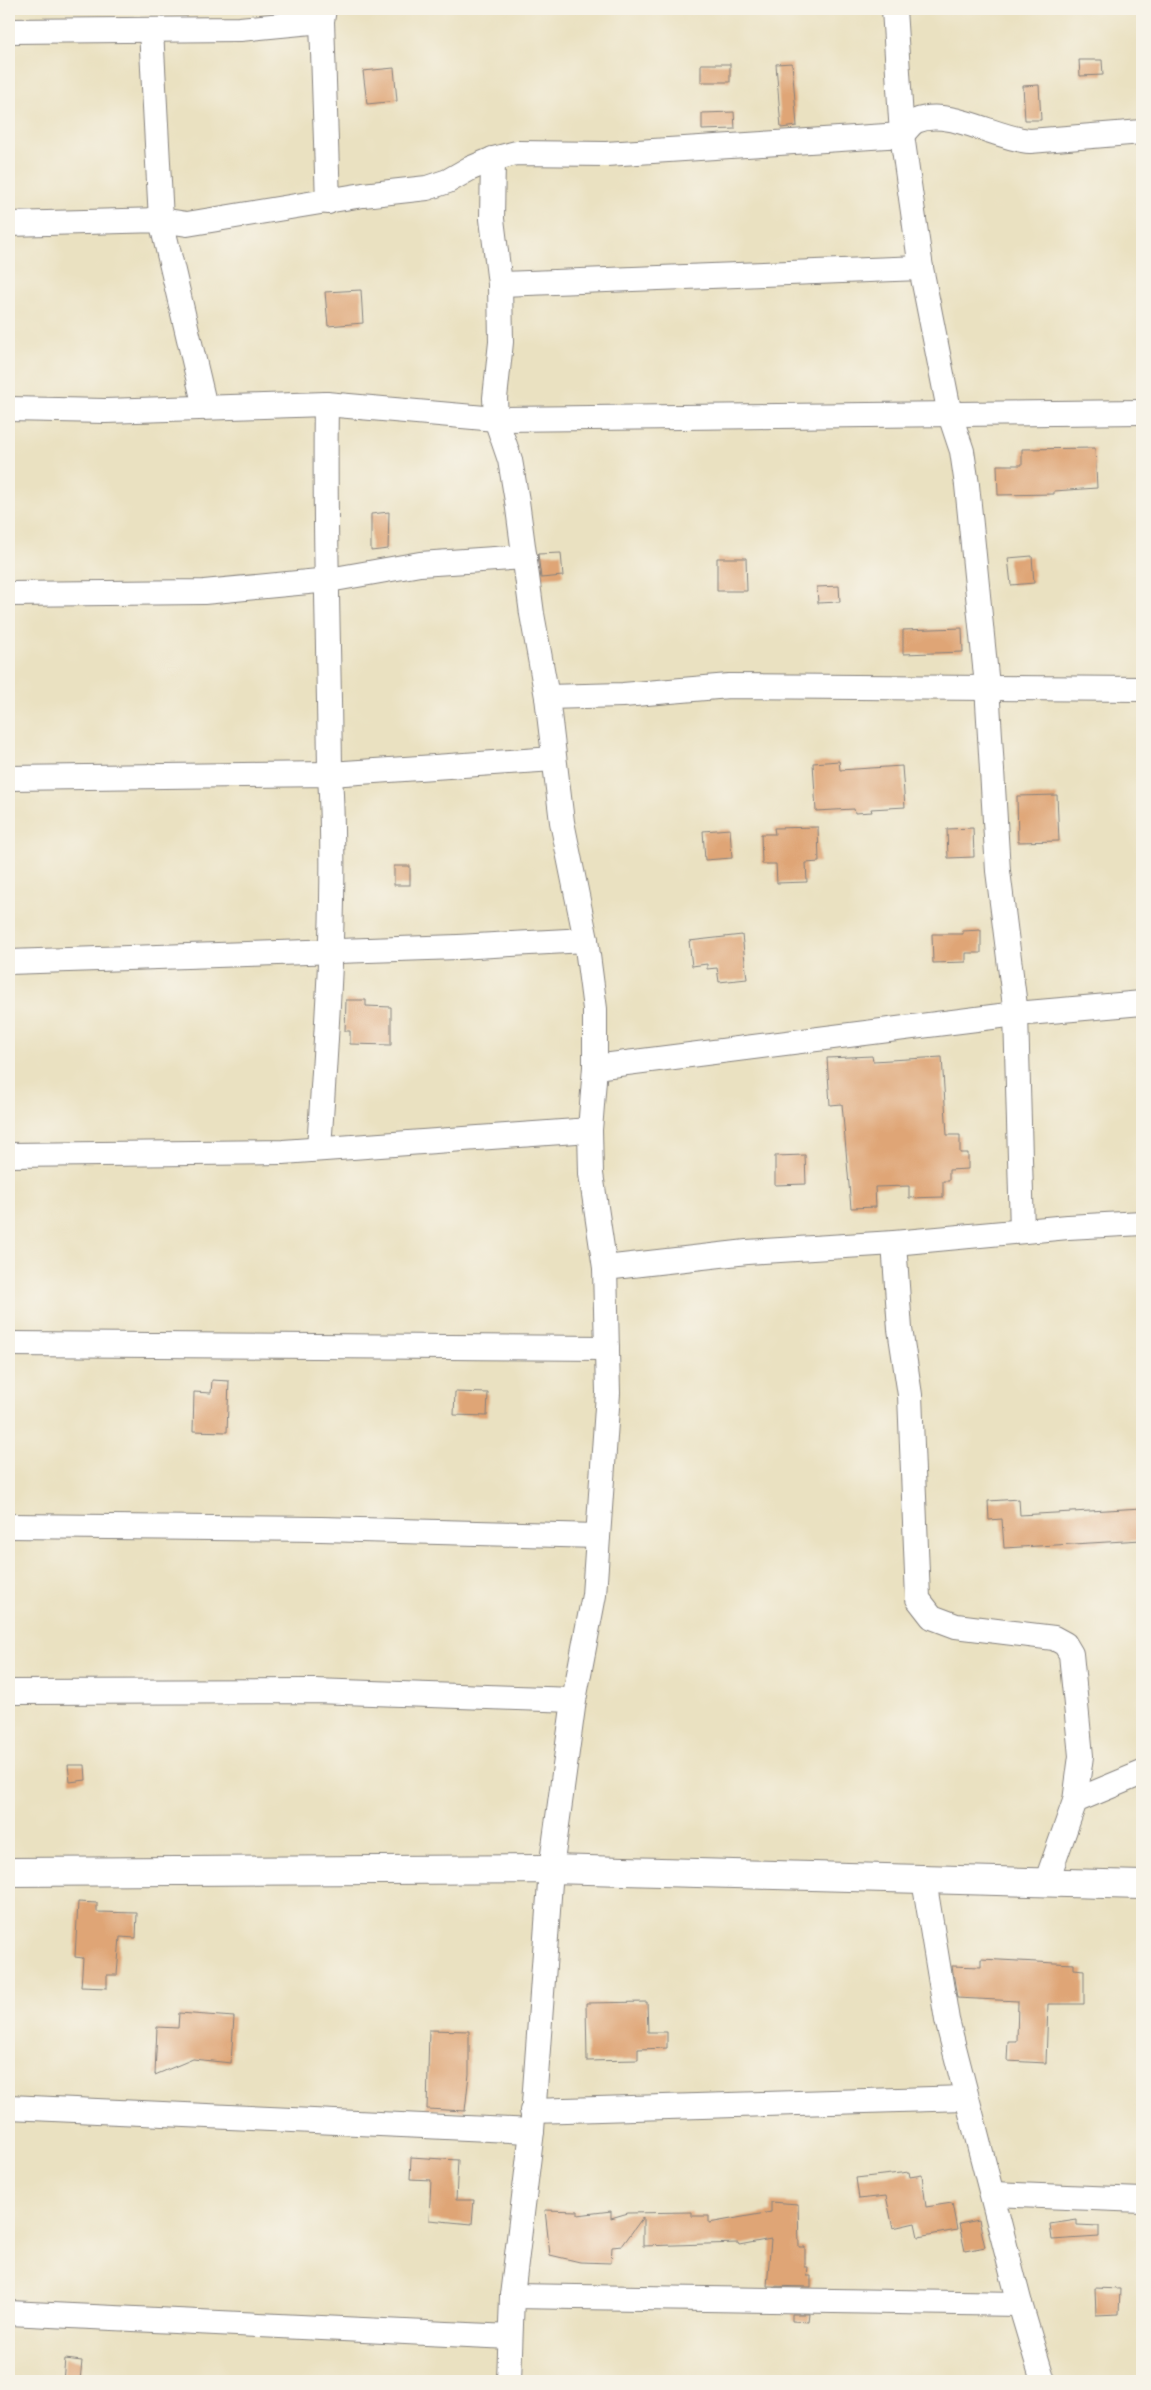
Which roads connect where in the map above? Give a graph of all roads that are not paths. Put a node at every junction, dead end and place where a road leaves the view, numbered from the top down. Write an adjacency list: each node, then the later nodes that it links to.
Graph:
1 (894, 9): 6 (street)
2 (323, 15): 3 (street); 8 (street)
3 (151, 30): 4 (street); 9 (street)
4 (9, 31)
5 (1142, 132): 6 (street)
6 (902, 136): 7 (street); 11 (street)
7 (493, 159): 8 (street); 12 (street)
8 (328, 202): 9 (street)
9 (161, 220): 10 (street); 14 (street)
10 (9, 224)
11 (921, 268): 12 (street); 17 (street)
12 (500, 284): 18 (street)
13 (326, 404): 14 (street); 18 (street); 20 (street)
14 (205, 407): 15 (street)
15 (9, 410)
16 (1142, 412): 17 (street)
17 (950, 415): 18 (street); 22 (street)
18 (496, 419): 19 (street)
19 (525, 557): 20 (street); 24 (street)
20 (328, 580): 21 (street); 26 (street)
21 (9, 594)
22 (987, 686): 23 (street); 24 (street); 32 (street)
23 (1142, 689)
24 (547, 697): 25 (street)
25 (554, 759): 26 (street); 28 (street)
26 (330, 774): 27 (street); 29 (street)
27 (9, 778)
28 (586, 940): 29 (street); 33 (street)
29 (331, 951): 30 (street); 35 (street)
30 (9, 962)
31 (1142, 1003): 32 (street)
32 (1016, 1014): 33 (street); 38 (street)
33 (595, 1067): 34 (street)
34 (590, 1130): 35 (street); 40 (street)
35 (320, 1149): 36 (street)
36 (9, 1155)
37 (1142, 1223): 38 (street)
38 (1022, 1231): 39 (street)
39 (894, 1243): 40 (street); 48 (street)
40 (606, 1268): 42 (street)
41 (9, 1344): 42 (street)
42 (607, 1348): 44 (street)
43 (9, 1526): 44 (street)
44 (598, 1536): 46 (street)
45 (9, 1692): 46 (street)
46 (574, 1700): 49 (street)
47 (1142, 1773): 48 (street)
48 (1075, 1801): 52 (street)
49 (550, 1869): 50 (street); 51 (street); 56 (street)
50 (9, 1872)
51 (924, 1880): 52 (street); 54 (street)
52 (1046, 1883): 53 (street)
53 (1142, 1885)
54 (966, 2098): 56 (street); 57 (street)
55 (9, 2107): 56 (street)
56 (532, 2121): 59 (street)
57 (993, 2194): 58 (street); 60 (street)
58 (1142, 2200)
59 (512, 2296): 60 (street); 62 (street)
60 (1020, 2304): 64 (street)
61 (9, 2313): 62 (street)
62 (510, 2337): 63 (street)
63 (509, 2381)
64 (1043, 2381)

